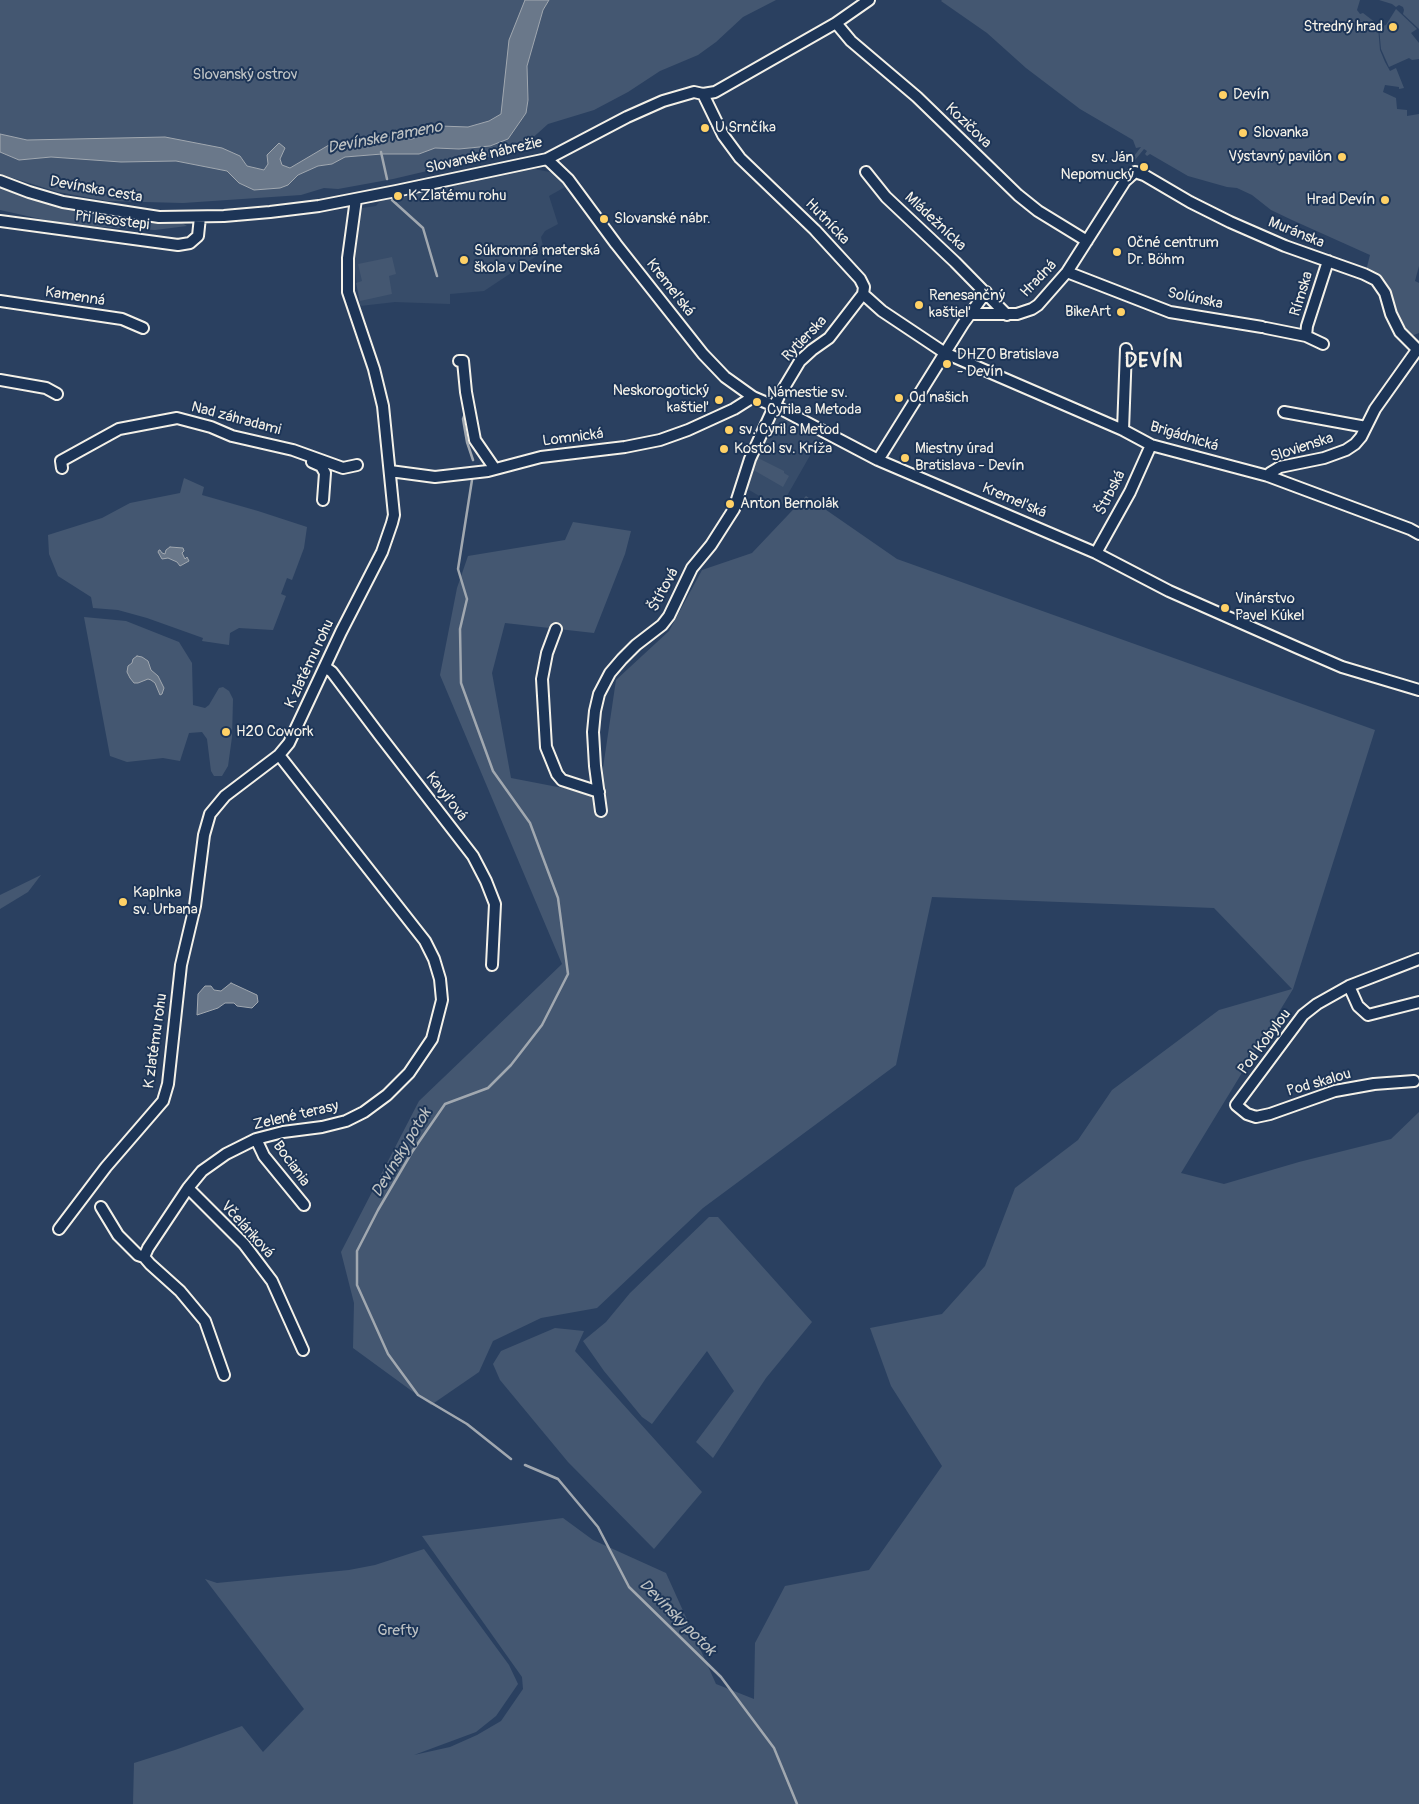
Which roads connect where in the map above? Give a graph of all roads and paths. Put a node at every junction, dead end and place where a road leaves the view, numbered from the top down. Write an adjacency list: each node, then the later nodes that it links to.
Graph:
1 (869, 0): 2 (street, Slovanské nábrežie)
2 (836, 23): 3 (street, Slovanské nábrežie); 12 (street, Kozičova)
3 (703, 94): 4 (street, Slovanské nábrežie); 16 (street, Hutnícka)
4 (547, 158): 8 (street, Slovanské nábrežie); 29 (street, Kremeľská)
5 (866, 172): 15 (street, Mládežnícka)
6 (1132, 174): 12 (street, Hradná); 13 (street, Muránska)
7 (0, 181): 9 (street, Devínska cesta)
8 (356, 199): 10 (street, Slovanské nábrežie); 40 (street, K zlatému rohu)
9 (188, 216): 10 (street, Slovanské nábrežie)
10 (200, 216): 11 (street, Pri lesostepi)
11 (0, 220)
12 (1087, 241): 14 (street, Hradná)
13 (1328, 261): 21 (street, Rímska); 24 (street, Muránska)
14 (1067, 272): 19 (street, Hradná); 21 (street, Solúnska)
15 (986, 292): 18 (street); 19 (street, Mládežnícka)
16 (862, 294): 25 (street, Hutnícka); 30 (street, Rytierska)
17 (0, 300): 20 (street, Kamenná)
18 (970, 314): 19 (street, Hradná); 25 (street)
19 (1007, 315)
20 (144, 328)
21 (1306, 336): 22 (street, Solúnska)
22 (1323, 344)
23 (1126, 349): 33 (street)
24 (1418, 350): 32 (street, Slovienska)
25 (945, 353): 33 (street, Brigádnická); 36 (street)
26 (459, 360): 39 (street)
27 (0, 380): 28 (street)
28 (57, 394)
29 (752, 397): 30 (street, Kremeľská); 39 (street, Lomnická)
30 (774, 406): 36 (street, Kremeľská); 49 (street, Štítová)
31 (1284, 412): 32 (street, Slovienska)
32 (1366, 427): 41 (street, Slovienska)
33 (1123, 430): 34 (street, Brigádnická)
34 (1151, 446): 41 (street, Brigádnická); 44 (street, Štrbská)
35 (293, 450): 37 (street, Nad záhradami); 38 (street, Nad záhradami); 42 (street)
36 (878, 460): 44 (street, Kremeľská)
37 (357, 465)
38 (62, 468)
39 (495, 469): 40 (street, Lomnická)
40 (390, 471): 46 (street, K zlatému rohu)
41 (1268, 476): 43 (street, Brigádnická)
42 (323, 500)
43 (1419, 534)
44 (1096, 553): 47 (street, Kremeľská)
45 (556, 629): 49 (street)
46 (325, 667): 48 (street, K zlatému rohu); 52 (street, Kavyľová)
47 (1419, 690)
48 (279, 755): 57 (street, Zelené terasy); 61 (street, K zlatému rohu)
49 (598, 792): 50 (street, Štítová)
50 (601, 811)
51 (1419, 959): 53 (street, Pod Kobylou)
52 (492, 965)
53 (1349, 986): 54 (street); 56 (street, Pod Kobylou)
54 (1419, 1002)
55 (1414, 1081): 56 (street, Pod skalou)
56 (1236, 1105)
57 (256, 1139): 58 (street, Zelené terasy); 59 (street, Bociania)
58 (188, 1188): 62 (street, Zelené terasy); 63 (street, Včeláriková)
59 (304, 1205)
60 (101, 1207): 62 (street)
61 (59, 1229)
62 (144, 1257): 64 (street)
63 (303, 1350)
64 (224, 1375)

